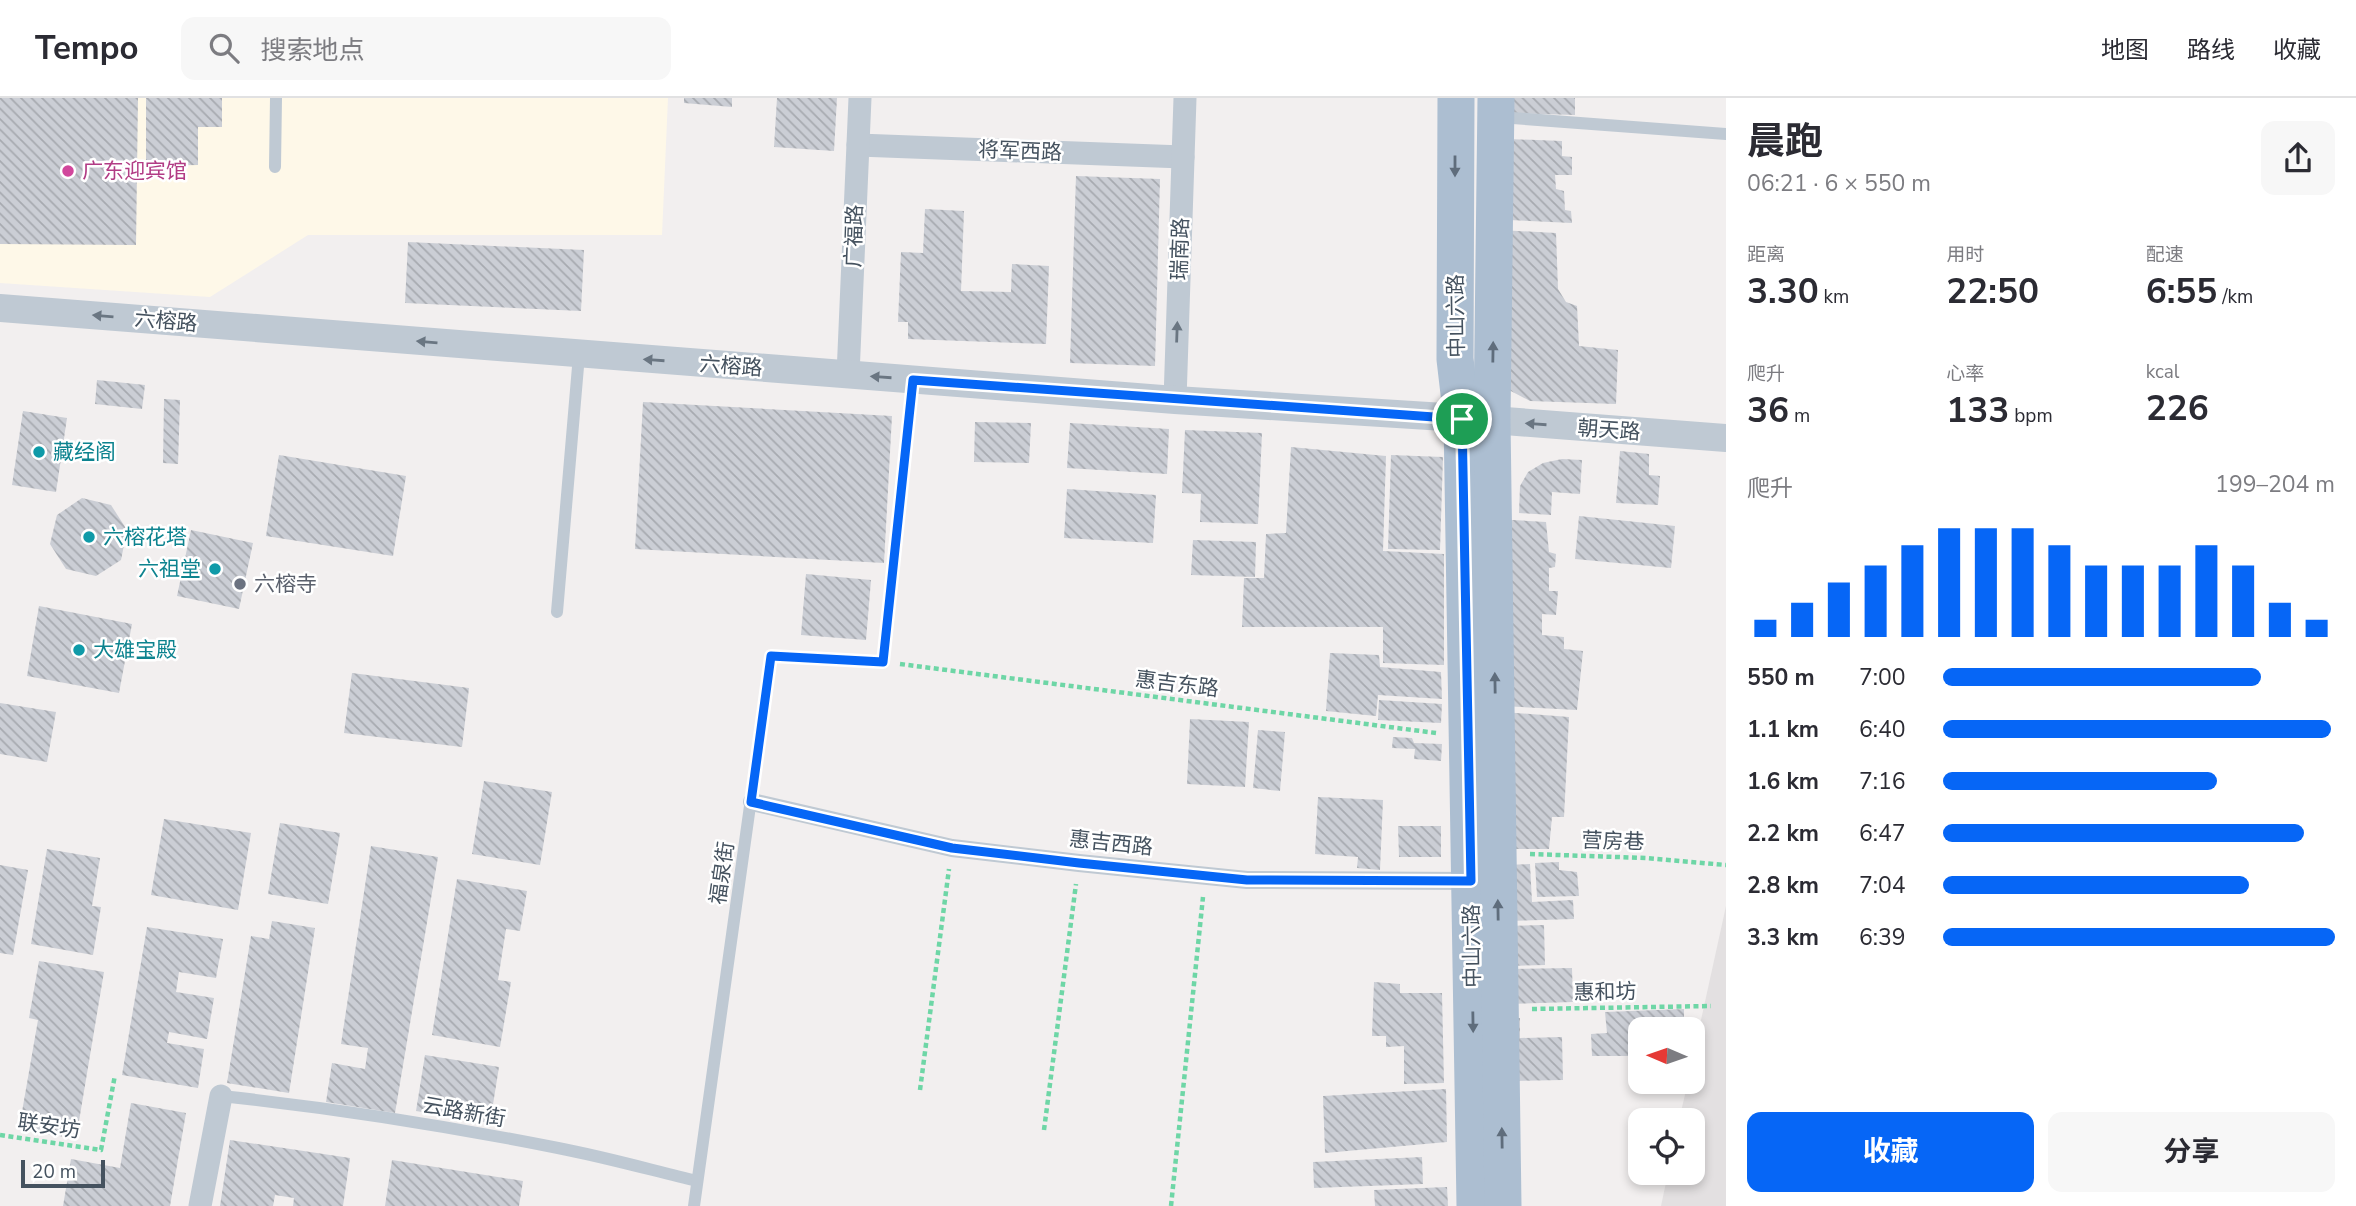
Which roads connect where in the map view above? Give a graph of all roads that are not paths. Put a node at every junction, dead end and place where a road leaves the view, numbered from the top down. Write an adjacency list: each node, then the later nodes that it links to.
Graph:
1 (276, 98): 9 (lane)
2 (860, 98): 7 (street, 广福路)
3 (1185, 98): 8 (street, 瑞南路)
4 (1455, 98): 14 (main road, 中山六路, one-way to 14)
5 (1496, 108): 6 (lane); 14 (main road, 中山六路, one-way to 5)
6 (1726, 134)
7 (858, 145): 8 (street, 将军西路); 12 (street, 广福路)
8 (1183, 157): 13 (street, 瑞南路, one-way to 8)
9 (275, 167)
10 (0, 308): 11 (street, 六榕路, one-way to 10)
11 (579, 355): 12 (street, 六榕路, one-way to 11); 16 (lane)
12 (848, 375): 13 (street, 六榕路, one-way to 12)
13 (1175, 400): 14 (street, 六榕路)
14 (1477, 420): 15 (street, 朝天路, one-way to 14); 19 (main road, 中山六路); 25 (main road, 中山六路, one-way to 14)
15 (1726, 438)
16 (557, 612)
17 (883, 662): 18 (lane, 福泉街)
18 (751, 802): 19 (street, 惠吉西路); 21 (lane, 福泉街)
19 (1471, 881): 24 (main road, 中山六路, one-way to 24)
20 (221, 1096): 21 (lane, 云路新街); 22 (street)
21 (698, 1181): 23 (lane, 福泉街)
22 (200, 1206)
23 (694, 1206)
24 (1475, 1206)
25 (1503, 1206)

